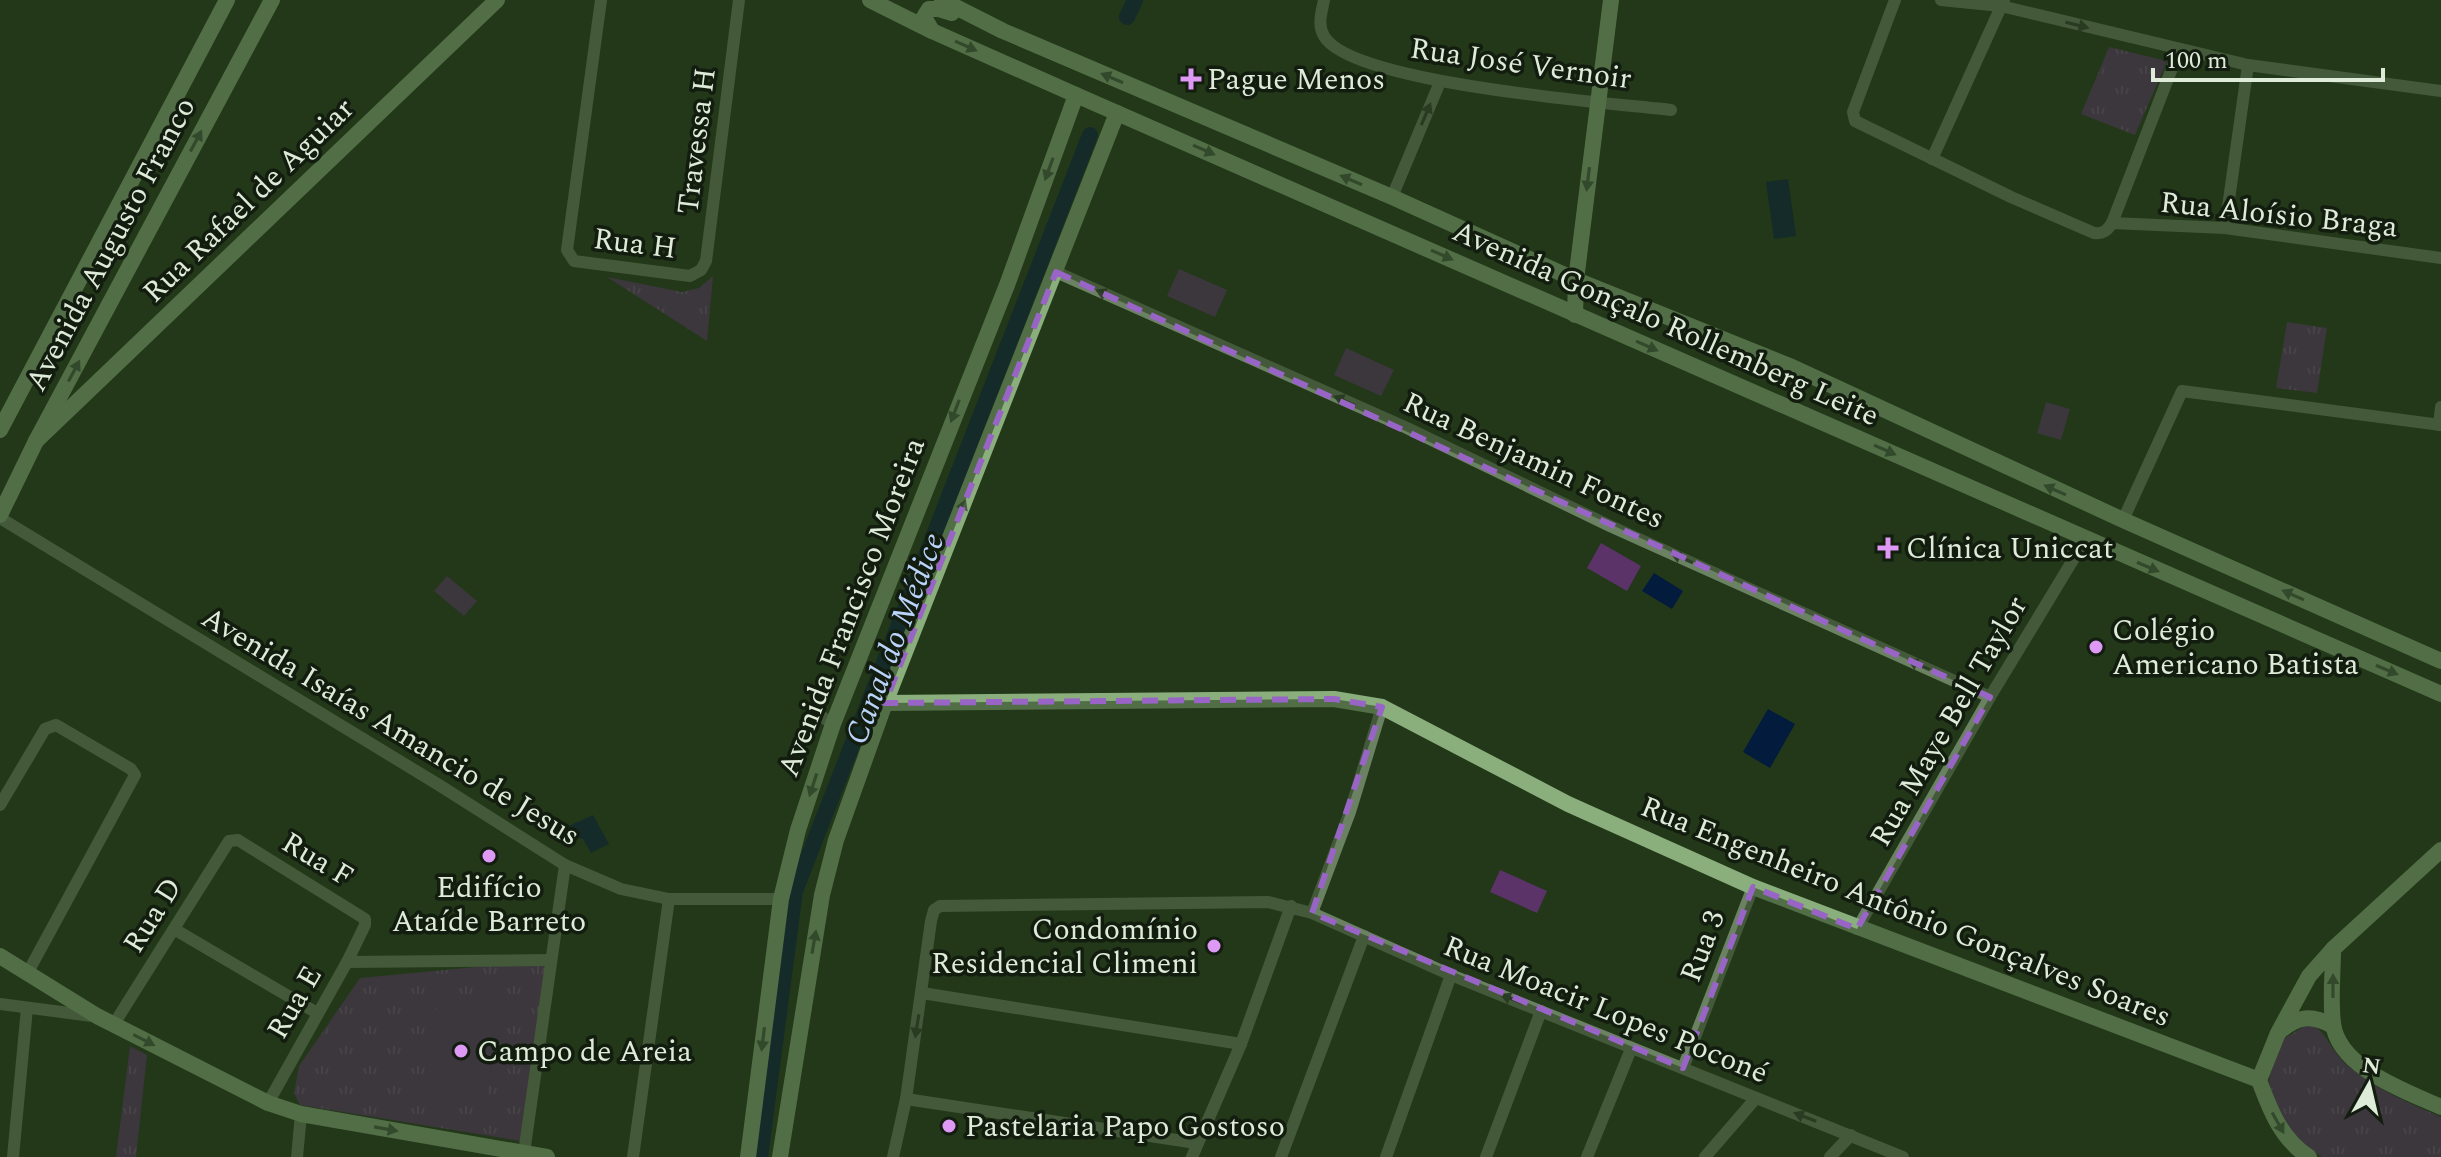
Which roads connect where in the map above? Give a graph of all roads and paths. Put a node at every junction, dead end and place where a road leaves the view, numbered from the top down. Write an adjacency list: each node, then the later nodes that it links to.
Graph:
1 (227, 0): 34 (street, Avenida Augusto Franco)
2 (272, 0): 35 (street, Avenida Augusto Franco, one-way to 2)
3 (497, 0): 35 (street, Rua Rafael de Aguiar)
4 (601, 0): 29 (street, Rua H)
5 (870, 0): 13 (street, Avenida Gonçalo Rollemberg Leite)
6 (942, 0): 14 (street, Avenida Gonçalo Rollemberg Leite)
7 (1324, 0): 17 (street, Rua José Vernoir)
8 (1611, 0): 20 (street)
9 (1895, 0): 23 (street, Rua Aloísio Braga)
10 (1941, 0): 12 (street)
11 (739, 2): 29 (street, Travessa H)
12 (2002, 3): 15 (street, one-way to 15); 23 (street)
13 (932, 31): 14 (street); 19 (street, Avenida Gonçalo Rollemberg Leite, one-way to 19)
14 (1003, 31): 24 (street, Avenida Gonçalo Rollemberg Leite, one-way to 14)
15 (2179, 50): 16 (street); 25 (street)
16 (2248, 65): 18 (street); 26 (street)
17 (1440, 82): 20 (street, Rua José Vernoir); 24 (street, one-way to 17)
18 (2441, 91)
19 (1076, 95): 22 (street, Avenida Gonçalo Rollemberg Leite); 45 (street, Avenida Francisco Moreira, one-way to 45)
20 (1598, 101): 21 (street, Rua José Vernoir); 30 (street, one-way to 30)
21 (1671, 110)
22 (1117, 113): 28 (street); 31 (street, Avenida Gonçalo Rollemberg Leite, one-way to 31)
23 (1932, 159): 25 (street, Rua Aloísio Braga)
24 (1392, 197): 30 (street, Avenida Gonçalo Rollemberg Leite)
25 (2110, 226): 26 (street, Rua Aloísio Braga)
26 (2225, 228): 27 (street, Rua Aloísio Braga)
27 (2441, 258)
28 (1056, 272): 41 (street, Rua Benjamin Fontes, one-way to 28); 42 (street, one-way to 28)
29 (690, 276)
30 (1576, 280): 31 (street); 37 (street, Avenida Gonçalo Rollemberg Leite, one-way to 30)
31 (1575, 315): 38 (street, Avenida Gonçalo Rollemberg Leite, one-way to 38)
32 (2441, 407): 33 (street)
33 (2440, 425): 37 (street)
34 (0, 430)
35 (36, 441): 36 (street, Avenida Augusto Franco)
36 (0, 517): 49 (street, Avenida Isaías Amancio de Jesus)
37 (2123, 520): 39 (street, Avenida Gonçalo Rollemberg Leite, one-way to 37)
38 (2085, 540): 40 (street, Avenida Gonçalo Rollemberg Leite, one-way to 40); 41 (street, Rua Maye Bell Taylor)
39 (2441, 661)
40 (2441, 694)
41 (1990, 697): 57 (street, Rua Maye Bell Taylor)
42 (885, 703): 43 (street, Rua Engenheiro Antônio Gonçalves Soares); 91 (street, one-way to 42)
43 (1382, 707): 50 (street, Rua Engenheiro Antônio Gonçalves Soares); 54 (street)
44 (816, 713): 45 (street)
45 (833, 724): 52 (street, Avenida Francisco Moreira, one-way to 52)
46 (0, 805): 63 (street)
47 (238, 840): 55 (street, Rua F); 56 (street, Rua D)
48 (2441, 850): 59 (street)
49 (565, 865): 51 (street, Avenida Isaías Amancio de Jesus); 61 (street)
50 (1753, 887): 57 (street, Rua Engenheiro Antônio Gonçalves Soares); 76 (street, Rua 3)
51 (669, 899): 52 (street, Avenida Isaías Amancio de Jesus); 89 (street)
52 (781, 899): 90 (street, Avenida Francisco Moreira, one-way to 90)
53 (1291, 906): 54 (street, Rua Moacir Lopes Poconé); 65 (street, Rua Moacir Lopes Poconé); 74 (street)
54 (1312, 913): 58 (street, Rua Moacir Lopes Poconé)
55 (365, 925): 62 (street, Rua E)
56 (174, 929): 69 (street); 71 (street, Rua D)
57 (1857, 929): 77 (street, Rua Engenheiro Antônio Gonçalves Soares)
58 (1364, 936): 64 (street, Rua Moacir Lopes Poconé); 94 (street)
59 (2333, 949): 72 (street, one-way to 59); 73 (street)
60 (0, 956): 63 (street)
61 (551, 960): 62 (street); 85 (street)
62 (347, 962): 69 (street, Rua E)
63 (27, 974): 70 (street)
64 (1451, 975): 68 (street, Rua Moacir Lopes Poconé, one-way to 64); 95 (street)
65 (922, 993): 74 (street); 79 (street, one-way to 79)
66 (0, 1004): 67 (street)
67 (27, 1008): 70 (street); 86 (street)
68 (1541, 1011): 75 (street, Rua Moacir Lopes Poconé); 96 (street)
69 (317, 1013): 80 (street, Rua E)
70 (97, 1016): 71 (street)
71 (114, 1024): 80 (street, one-way to 80)
72 (2333, 1026): 73 (street); 81 (street)
73 (2278, 1033): 77 (street)
74 (1241, 1044): 84 (street)
75 (1631, 1049): 76 (street, Rua Moacir Lopes Poconé); 97 (street)
76 (1683, 1068): 78 (street, Rua Moacir Lopes Poconé)
77 (2259, 1080): 101 (street, one-way to 101)
78 (1756, 1098): 83 (street, Rua Moacir Lopes Poconé, one-way to 78); 98 (street)
79 (906, 1099): 84 (street); 92 (street)
80 (268, 1103): 82 (street)
81 (2441, 1107)
82 (301, 1114): 85 (street, one-way to 85); 87 (street)
83 (1851, 1135): 99 (street); 100 (street, Rua Moacir Lopes Poconé)
84 (1196, 1143): 93 (street)
85 (524, 1153): 88 (street)
86 (13, 1157)
87 (297, 1157)
88 (547, 1157)
89 (633, 1157)
90 (748, 1157)
91 (780, 1157)
92 (893, 1157)
93 (1192, 1157)
94 (1281, 1157)
95 (1386, 1157)
96 (1486, 1157)
97 (1587, 1157)
98 (1705, 1157)
99 (1830, 1157)
100 (1903, 1157)
101 (2309, 1157)

